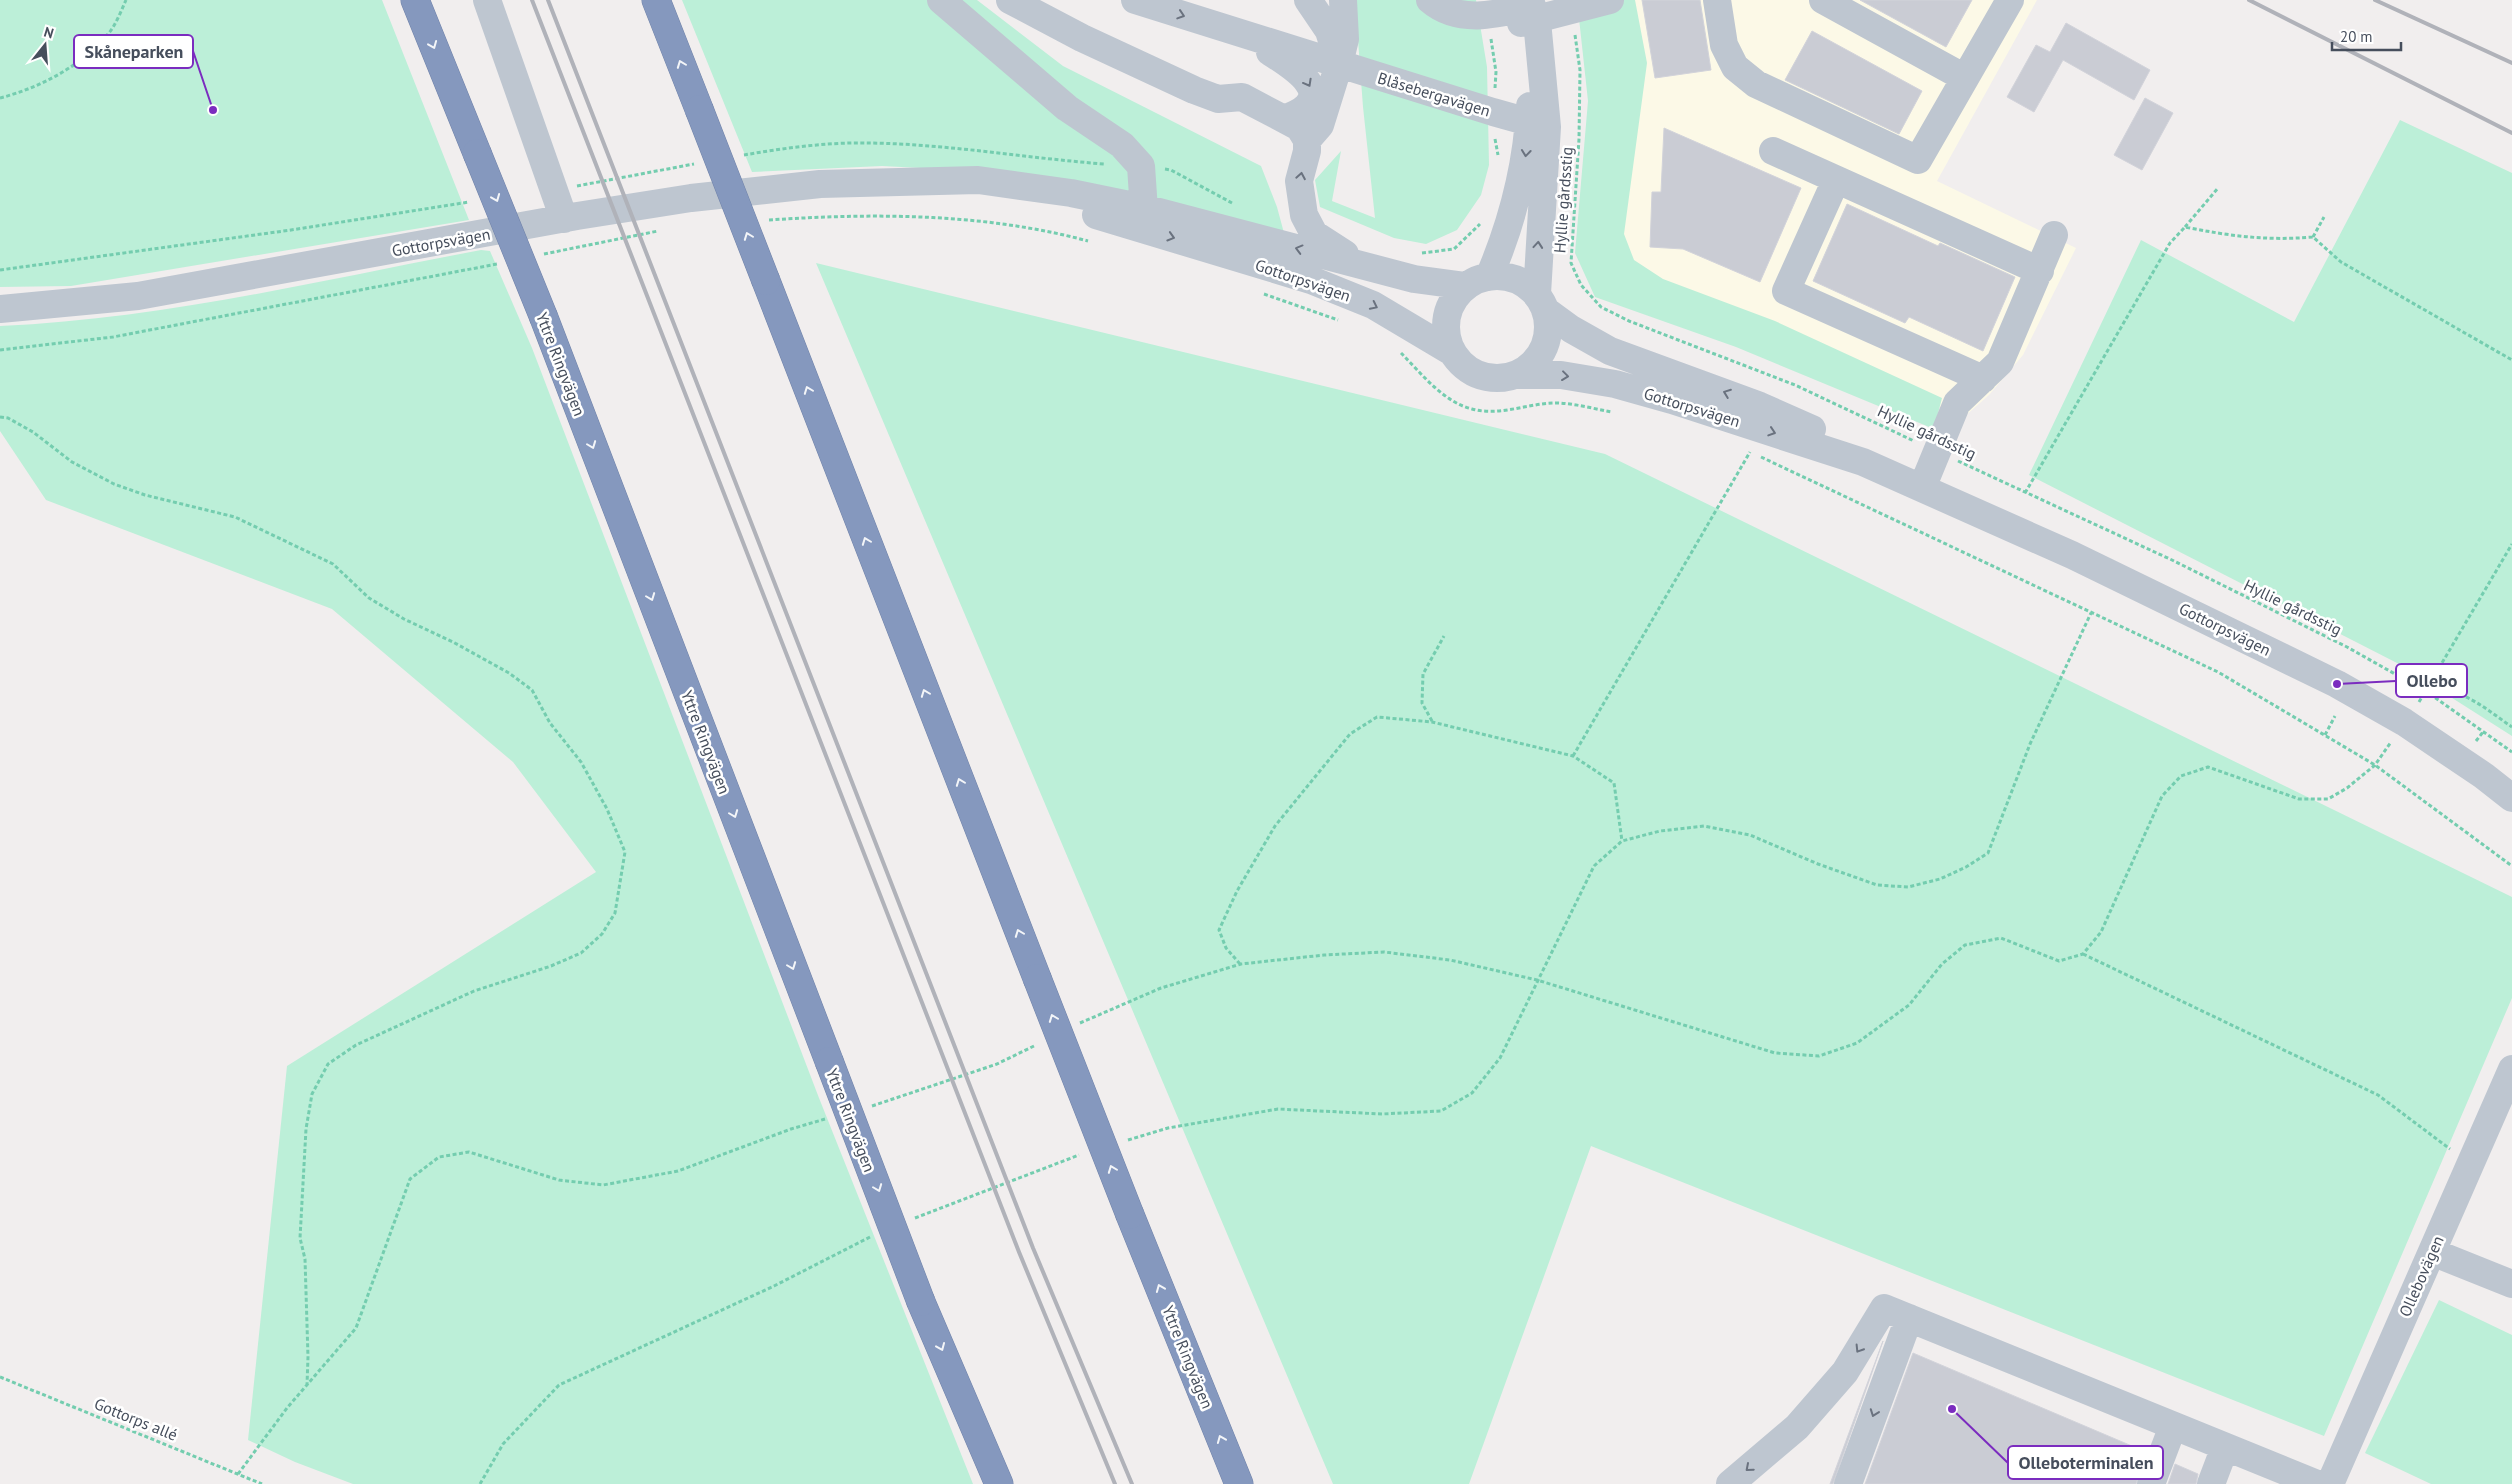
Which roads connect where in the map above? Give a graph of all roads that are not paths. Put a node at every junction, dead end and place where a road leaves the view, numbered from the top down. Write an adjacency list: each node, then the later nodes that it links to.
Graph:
1 (415, 0): 46 (highway, Yttre Ringvägen, one-way to 46, bridge)
2 (487, 0): 27 (street)
3 (656, 0): 47 (highway, Yttre Ringvägen, one-way to 3, bridge)
4 (942, 0): 26 (street)
5 (993, 0): 20 (street)
6 (1010, 0): 20 (street)
7 (1035, 0): 20 (street)
8 (1135, 0): 17 (street, one-way to 17)
9 (1308, 0): 18 (street)
10 (1343, 0): 18 (street)
11 (1430, 0): 16 (street)
12 (1610, 0): 16 (street)
13 (1717, 0): 19 (street)
14 (1823, 0): 19 (street)
15 (2010, 0): 19 (street)
16 (1526, 9): 22 (street)
17 (1241, 34): 18 (street, Blåsebergavägen); 21 (street, one-way to 21)
18 (1339, 64): 22 (street, Blåsebergavägen); 23 (street)
19 (1965, 78)
20 (1245, 100): 21 (street)
21 (1285, 118): 23 (street)
22 (1538, 125): 31 (street, one-way to 31); 32 (street, one-way to 22)
23 (1307, 140): 29 (street, one-way to 23)
24 (1773, 151): 25 (street)
25 (1836, 180): 30 (street); 36 (street)
26 (1145, 218): 27 (street, Gottorpsvägen); 29 (street, Gottorpsvägen, one-way to 26); 34 (street, Gottorpsvägen, one-way to 34)
27 (564, 219): 33 (street, Gottorpsvägen)
28 (2054, 235): 30 (street)
29 (1363, 266): 31 (street, Gottorpsvägen)
30 (2040, 271): 36 (street)
31 (1477, 282): 32 (street, Gottorpsvägen); 34 (street)
32 (1541, 302): 35 (street, Gottorpsvägen); 37 (street, Gottorpsvägen, one-way to 32)
33 (0, 309)
34 (1452, 352): 35 (street, Gottorpsvägen)
35 (1516, 375): 37 (street, Gottorpsvägen, one-way to 37)
36 (1983, 379): 38 (street)
37 (1863, 462): 38 (street, Gottorpsvägen)
38 (1922, 488): 39 (street, Gottorpsvägen)
39 (2512, 798)
40 (2512, 1069): 41 (street, Ollebovägen)
41 (2432, 1252): 42 (street); 53 (street, Ollebovägen)
42 (2512, 1284)
43 (1896, 1313): 44 (street); 48 (street, one-way to 48); 49 (street, one-way to 49)
44 (2173, 1426): 45 (street); 50 (street)
45 (2225, 1447): 51 (street); 52 (street)
46 (999, 1484)
47 (1239, 1484)
48 (1730, 1484)
49 (1848, 1484)
50 (2152, 1484)
51 (2211, 1484)
52 (2317, 1484)
53 (2330, 1484)

